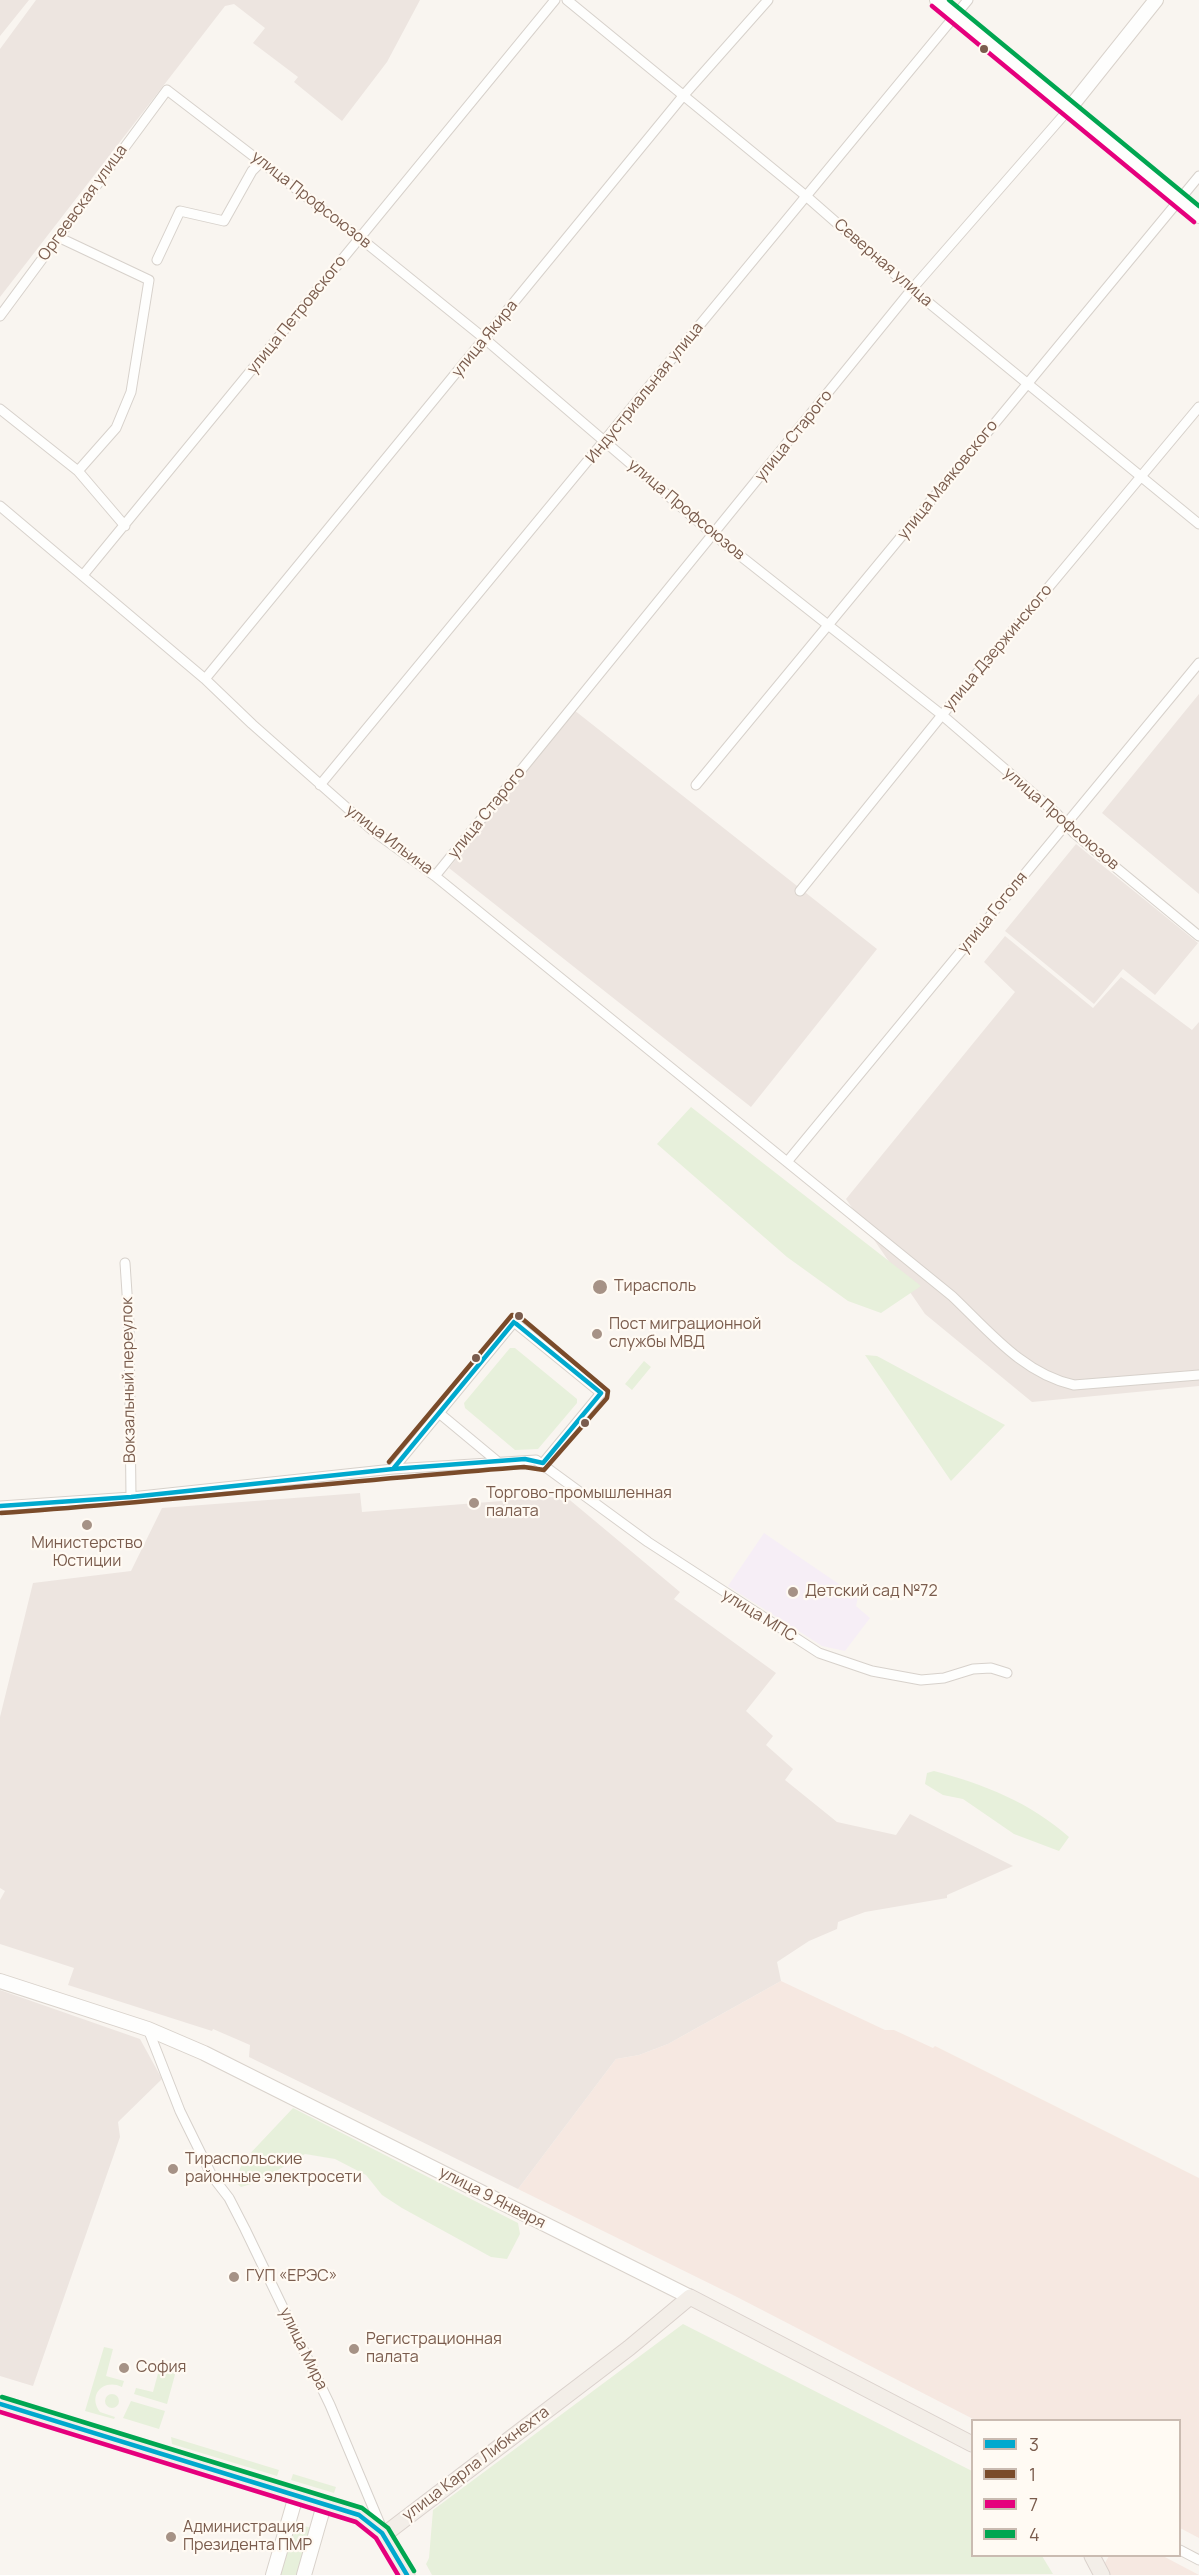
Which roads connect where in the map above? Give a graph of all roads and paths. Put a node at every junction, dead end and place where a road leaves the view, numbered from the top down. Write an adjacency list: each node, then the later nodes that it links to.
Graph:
1 (555, 0): 17 (street, улица Петровского)
2 (567, 0): 9 (street, Северная улица)
3 (768, 0): 9 (street, улица Якира)
4 (937, 0): 7 (street)
5 (969, 0): 7 (street, Индустриальная улица)
6 (1156, 0): 10 (street, улица Старого)
7 (956, 16): 10 (street); 13 (street, Индустриальная улица)
8 (167, 90): 11 (street, улица Профсоюзов); 16 (street, Оргеевская улица)
9 (683, 96): 13 (street, Северная улица); 21 (street, улица Якира)
10 (1069, 109): 14 (street); 19 (street, улица Старого)
11 (262, 161): 17 (street, улица Профсоюзов); 18 (street)
12 (1199, 176): 14 (street, улица Маяковского)
13 (806, 196): 19 (street, Северная улица); 25 (street, Индустриальная улица)
14 (1179, 200): 15 (street); 22 (street, улица Маяковского)
15 (1199, 216)
16 (58, 237): 20 (street, Оргеевская улица); 26 (street)
17 (360, 238): 21 (street, улица Профсоюзов); 30 (street, улица Петровского)
18 (157, 260)
19 (912, 289): 22 (street, Северная улица); 31 (street, улица Старого)
20 (0, 316)
21 (485, 339): 25 (street, улица Профсоюзов); 35 (street, улица Якира)
22 (1028, 382): 27 (street, Северная улица); 33 (street, улица Маяковского)
23 (1199, 407): 27 (street, улица Дзержинского)
24 (0, 409): 26 (street)
25 (605, 441): 31 (street, улица Профсоюзов); 38 (street, Индустриальная улица)
26 (78, 471): 30 (street)
27 (1142, 476): 29 (street, Северная улица); 36 (street, улица Дзержинского)
28 (0, 506): 32 (street, улица Ильина)
29 (1199, 524)
30 (125, 526): 32 (street, улица Петровского)
31 (714, 535): 33 (street, улица Профсоюзов); 40 (street, улица Старого)
32 (84, 574): 35 (street, улица Ильина)
33 (830, 625): 36 (street, улица Профсоюзов); 37 (street, улица Маяковского)
34 (1199, 663): 39 (street, улица Гоголя)
35 (205, 679): 38 (street, улица Ильина)
36 (942, 715): 39 (street, улица Профсоюзов); 41 (street, улица Дзержинского)
37 (696, 784)
38 (320, 785): 40 (street, улица Ильина)
39 (1066, 824): 42 (street, улица Профсоюзов); 43 (street, улица Гоголя)
40 (435, 876): 43 (street, улица Ильина)
41 (800, 891)
42 (1199, 936)
43 (787, 1162): 45 (street, улица Ильина)
44 (125, 1263): 50 (street, Вокзальный переулок)
45 (1199, 1375)
46 (439, 1413): 47 (street); 48 (street); 49 (street)
47 (498, 1462): 48 (street); 49 (street)
48 (543, 1463): 52 (street, улица МПС)
49 (393, 1469): 50 (street)
50 (131, 1497): 51 (street)
51 (0, 1506)
52 (1007, 1673)
53 (0, 1981): 54 (street, улица 9 Января)
54 (148, 2029): 55 (street, улица 9 Января); 60 (street, улица Мира)
55 (690, 2297): 57 (main road, улица 9 Января); 60 (main road, улица Карла Либкнехта)
56 (0, 2404): 58 (main road)
57 (971, 2443)
58 (296, 2496): 59 (main road); 63 (street)
59 (324, 2505): 60 (main road); 64 (street)
60 (385, 2534): 65 (main road, улица Мира)
61 (1181, 2551): 62 (street)
62 (1199, 2560)
63 (273, 2575)
64 (304, 2575)
65 (407, 2575)

